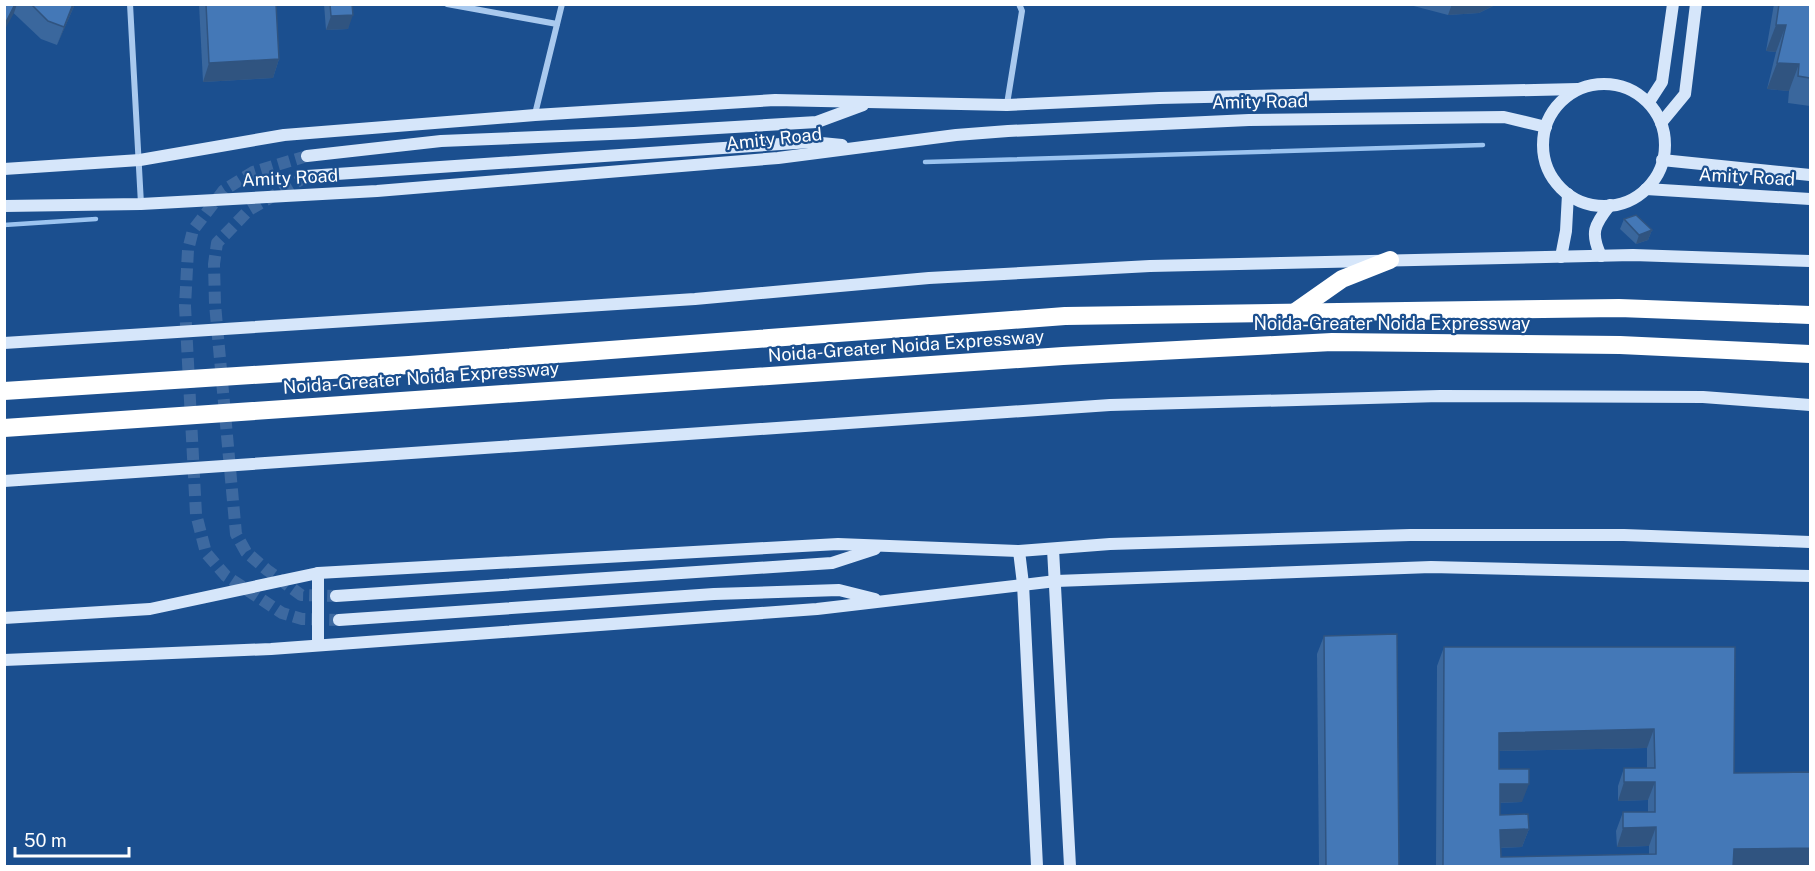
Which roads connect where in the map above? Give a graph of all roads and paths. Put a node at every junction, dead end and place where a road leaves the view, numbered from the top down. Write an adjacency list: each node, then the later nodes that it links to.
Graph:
1 (130, 4): 17 (street)
2 (447, 4): 7 (street)
3 (562, 4): 7 (street)
4 (1019, 4): 11 (street)
5 (1672, 4): 10 (street)
6 (1696, 4): 13 (street)
7 (557, 24): 12 (street)
8 (1578, 89): 10 (street); 11 (street, Amity Road); 14 (street)
9 (871, 102): 11 (street, Amity Road); 12 (street, Amity Road); 16 (street)
10 (1649, 102): 13 (street)
11 (1007, 105)
12 (535, 115): 17 (street, Amity Road)
13 (1661, 123): 18 (street)
14 (1546, 128): 15 (street, Amity Road); 23 (street)
15 (858, 148): 21 (street); 25 (street, Amity Road)
16 (307, 156)
17 (140, 160): 19 (street, Amity Road); 25 (street)
18 (1662, 160): 20 (street, Amity Road); 22 (street)
19 (4, 169)
20 (1810, 175)
21 (307, 176)
22 (1646, 189): 24 (street, Amity Road); 26 (street)
23 (1568, 194): 26 (street); 29 (street)
24 (1810, 199)
25 (141, 204): 27 (street, Amity Road)
26 (1610, 205): 28 (street)
27 (4, 206)
28 (1601, 256): 29 (street); 31 (street)
29 (1561, 257): 30 (street)
30 (1390, 260): 32 (highway); 34 (street)
31 (1810, 261)
32 (1295, 312): 33 (highway, Noida-Greater Noida Expressway); 36 (highway, Noida-Greater Noida Expressway)
33 (1810, 315)
34 (4, 343)
35 (1810, 354): 38 (highway, Noida-Greater Noida Expressway)
36 (4, 391)
37 (1810, 405): 39 (street)
38 (4, 428)
39 (4, 481)
40 (1810, 542): 42 (street)
41 (883, 546): 43 (street); 44 (street); 48 (street)
42 (1053, 549): 43 (street); 46 (street)
43 (1019, 551): 47 (street)
44 (318, 573): 50 (street); 52 (street)
45 (1810, 576): 46 (street)
46 (1056, 581): 47 (street); 55 (street)
47 (1023, 584): 49 (street); 54 (street)
48 (336, 596)
49 (885, 601): 51 (street); 52 (street)
50 (4, 618)
51 (339, 620)
52 (318, 645): 53 (street)
53 (4, 660)
54 (1037, 867)
55 (1070, 867)

